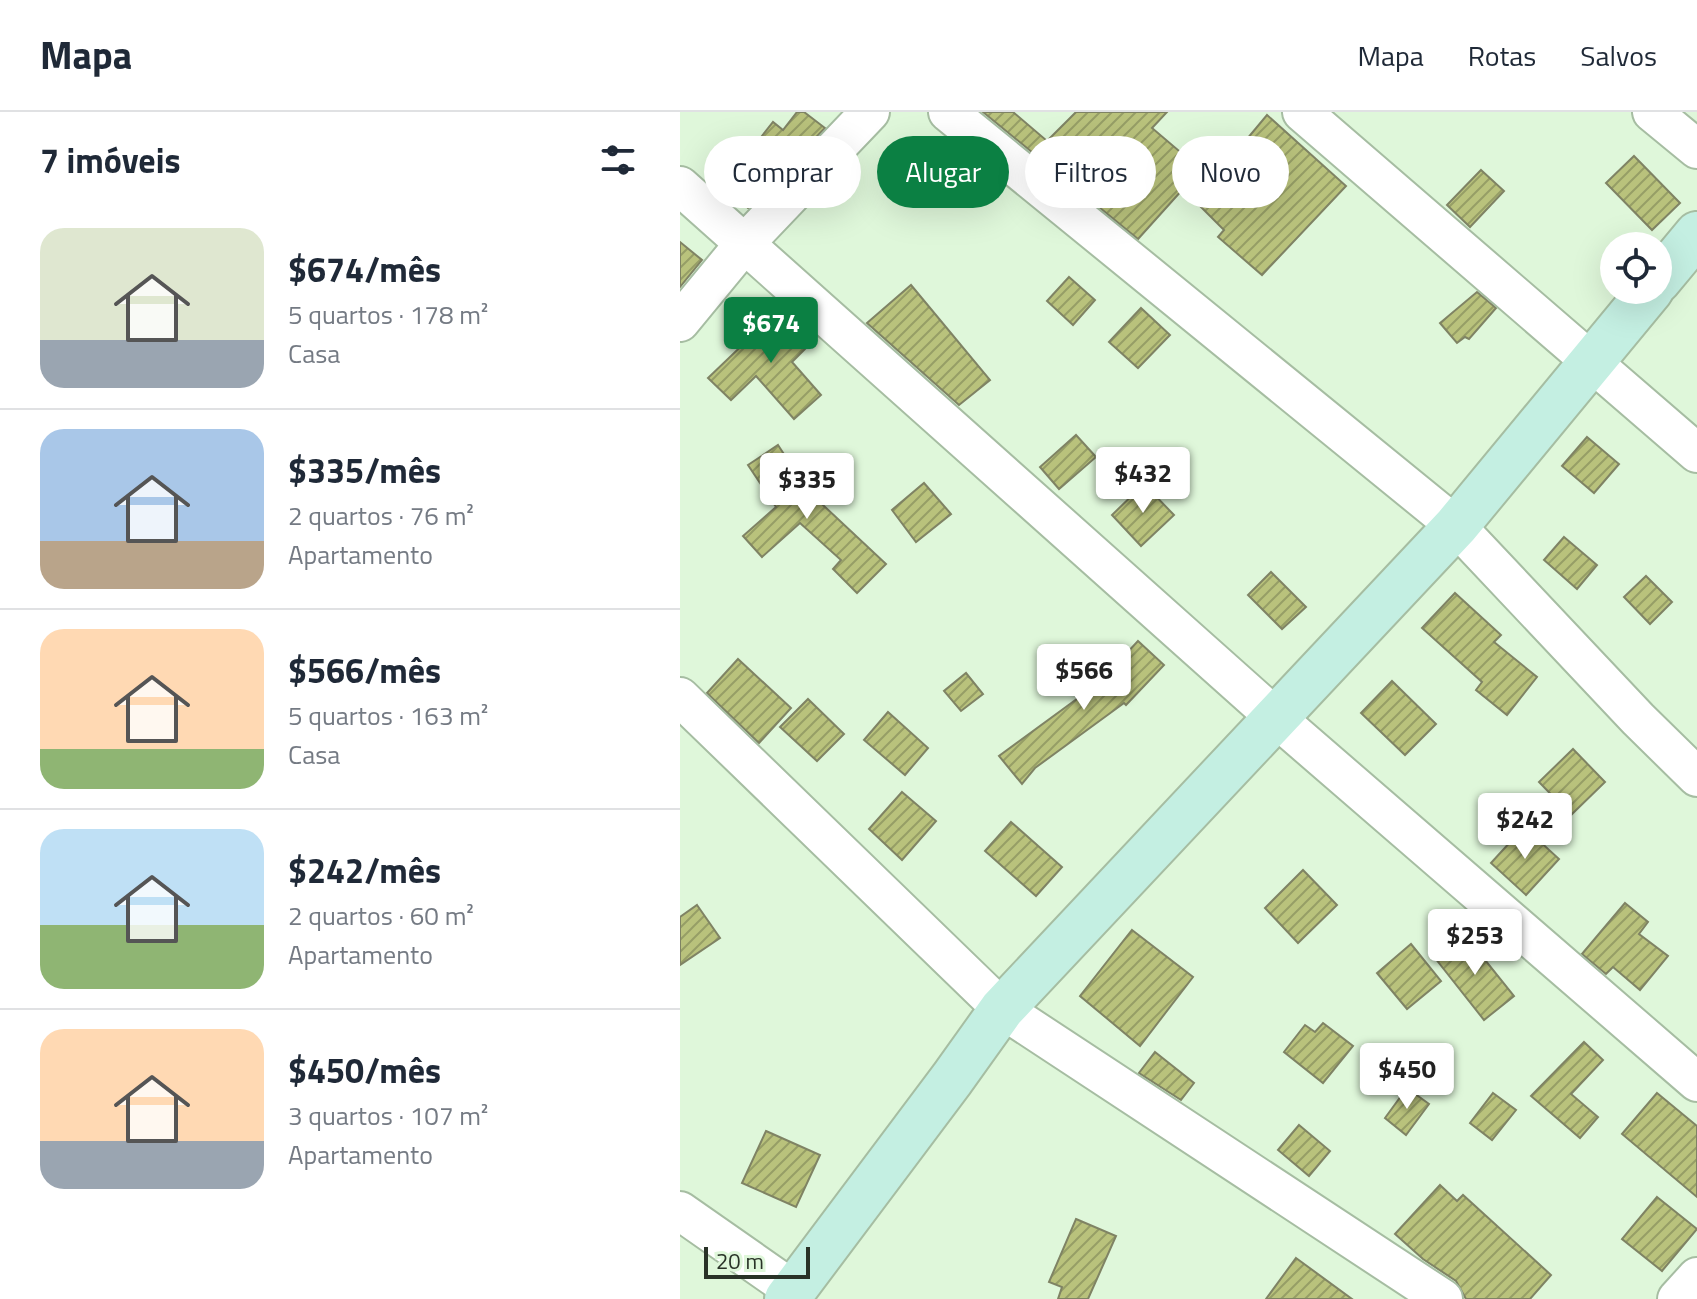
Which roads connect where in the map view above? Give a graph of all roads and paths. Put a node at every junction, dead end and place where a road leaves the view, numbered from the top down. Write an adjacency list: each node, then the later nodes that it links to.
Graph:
1 (870, 112): 8 (street)
2 (948, 112): 14 (street)
3 (1302, 112): 12 (street)
4 (1652, 112): 5 (street)
5 (1697, 149)
6 (680, 186): 8 (street)
7 (1697, 234): 9 (street)
8 (745, 243): 11 (street); 16 (street)
9 (1672, 264)
10 (1639, 304): 12 (street)
11 (680, 322)
12 (1592, 361): 13 (street); 14 (street)
13 (1697, 453)
14 (1456, 526): 16 (street); 17 (street)
15 (680, 697): 18 (street)
16 (1275, 717): 18 (street); 19 (street)
17 (1697, 777)
18 (1002, 1009): 22 (street); 23 (street)
19 (1697, 1082)
20 (680, 1211): 22 (street)
21 (1697, 1277): 24 (street)
22 (790, 1295)
23 (1443, 1299)
24 (1677, 1299)

